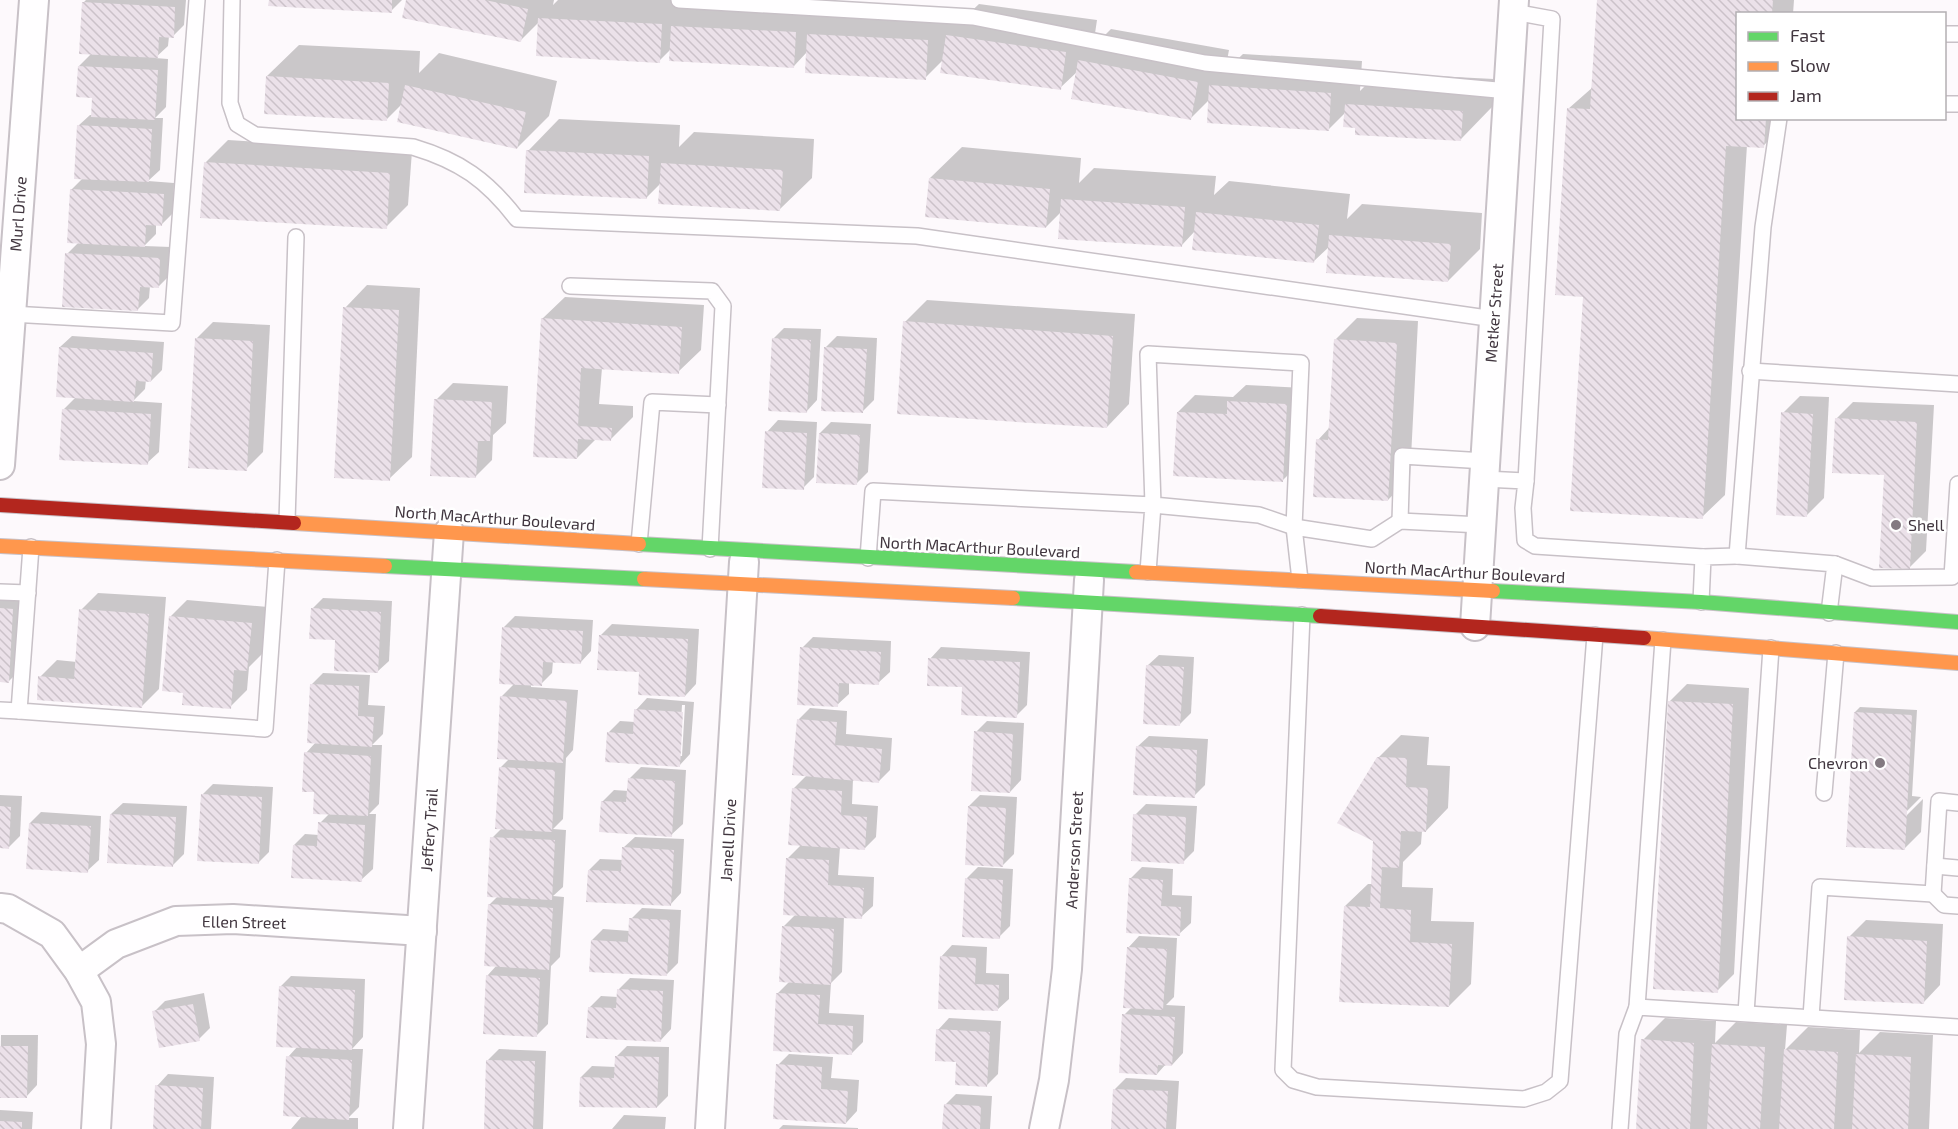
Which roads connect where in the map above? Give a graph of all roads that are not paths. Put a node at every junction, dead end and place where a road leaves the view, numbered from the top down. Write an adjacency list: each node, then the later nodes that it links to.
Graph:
1 (34, 0): 9 (street, Murl Drive)
2 (197, 0): 11 (lane)
3 (232, 0): 12 (lane)
4 (679, 0): 6 (lane)
5 (1514, 6): 6 (street, Metker Street); 18 (lane)
6 (1508, 91): 12 (street, Metker Street)
7 (1779, 120): 13 (lane)
8 (296, 237): 22 (lane)
9 (7, 279): 11 (street, Murl Drive)
10 (570, 286): 15 (lane)
11 (11, 314): 16 (street, Murl Drive)
12 (1494, 319): 17 (street, Metker Street)
13 (1750, 371): 14 (lane); 32 (lane)
14 (1958, 384)
15 (718, 405): 27 (lane); 30 (lane)
16 (0, 465)
17 (1484, 470): 18 (lane); 23 (lane); 24 (street, Metker Street)
18 (1526, 481): 33 (lane)
19 (1958, 484): 36 (lane)
20 (0, 505): 22 (main road, North MacArthur Boulevard)
21 (1153, 505): 25 (lane); 25 (lane); 34 (lane); 39 (lane)
22 (287, 521): 26 (main road, North MacArthur Boulevard)
23 (1400, 521): 24 (lane); 25 (lane)
24 (1480, 525): 42 (street, Metker Street)
25 (1294, 527): 40 (lane)
26 (449, 532): 27 (main road, North MacArthur Boulevard); 37 (street, Jeffery Trail)
27 (639, 544): 30 (main road, North MacArthur Boulevard)
28 (0, 546): 29 (main road)
29 (31, 547): 35 (main road); 44 (lane)
30 (710, 549): 31 (main road, North MacArthur Boulevard)
31 (745, 551): 34 (main road, North MacArthur Boulevard); 41 (street, Janell Drive)
32 (1737, 556): 33 (lane); 36 (lane)
33 (1703, 557): 46 (lane)
34 (868, 558): 38 (main road, North MacArthur Boulevard)
35 (277, 560): 37 (main road); 58 (lane)
36 (1835, 564): 47 (lane)
37 (446, 569): 41 (main road); 66 (street, Jeffery Trail)
38 (1089, 569): 39 (main road, North MacArthur Boulevard); 45 (street, Anderson Street)
39 (1148, 572): 40 (main road, North MacArthur Boulevard)
40 (1300, 580): 42 (main road, North MacArthur Boulevard)
41 (743, 584): 45 (main road); 74 (street, Janell Drive)
42 (1477, 590): 46 (main road, North MacArthur Boulevard); 51 (street, Metker Street)
43 (0, 592): 44 (lane)
44 (28, 593): 58 (lane)
45 (1087, 602): 49 (main road); 75 (street, Anderson Street)
46 (1701, 602): 47 (main road, North MacArthur Boulevard); 48 (main road)
47 (1830, 613): 50 (main road, North MacArthur Boulevard)
48 (1688, 614)
49 (1302, 615): 51 (main road); 52 (lane)
50 (1958, 622)
51 (1475, 626): 52 (main road)
52 (1595, 627): 53 (main road)
53 (1663, 640): 54 (main road); 68 (lane)
54 (1771, 648): 55 (main road); 69 (lane)
55 (1836, 653): 56 (main road); 59 (lane)
56 (1958, 663)
57 (0, 710): 58 (lane)
58 (19, 711)
59 (1824, 793)
60 (1958, 803): 61 (lane)
61 (1935, 866): 62 (lane); 63 (lane)
62 (1958, 868)
63 (1933, 894): 64 (lane); 70 (lane)
64 (1958, 906)
65 (0, 908): 67 (street)
66 (422, 931): 67 (street, Ellen Street); 73 (street, Jeffery Trail)
67 (80, 971): 72 (street)
68 (1637, 1007): 69 (lane); 76 (lane)
69 (1746, 1013): 70 (lane)
70 (1811, 1017): 71 (lane)
71 (1958, 1027)
72 (96, 1129)
73 (408, 1129)
74 (710, 1129)
75 (1044, 1129)
76 (1620, 1129)

